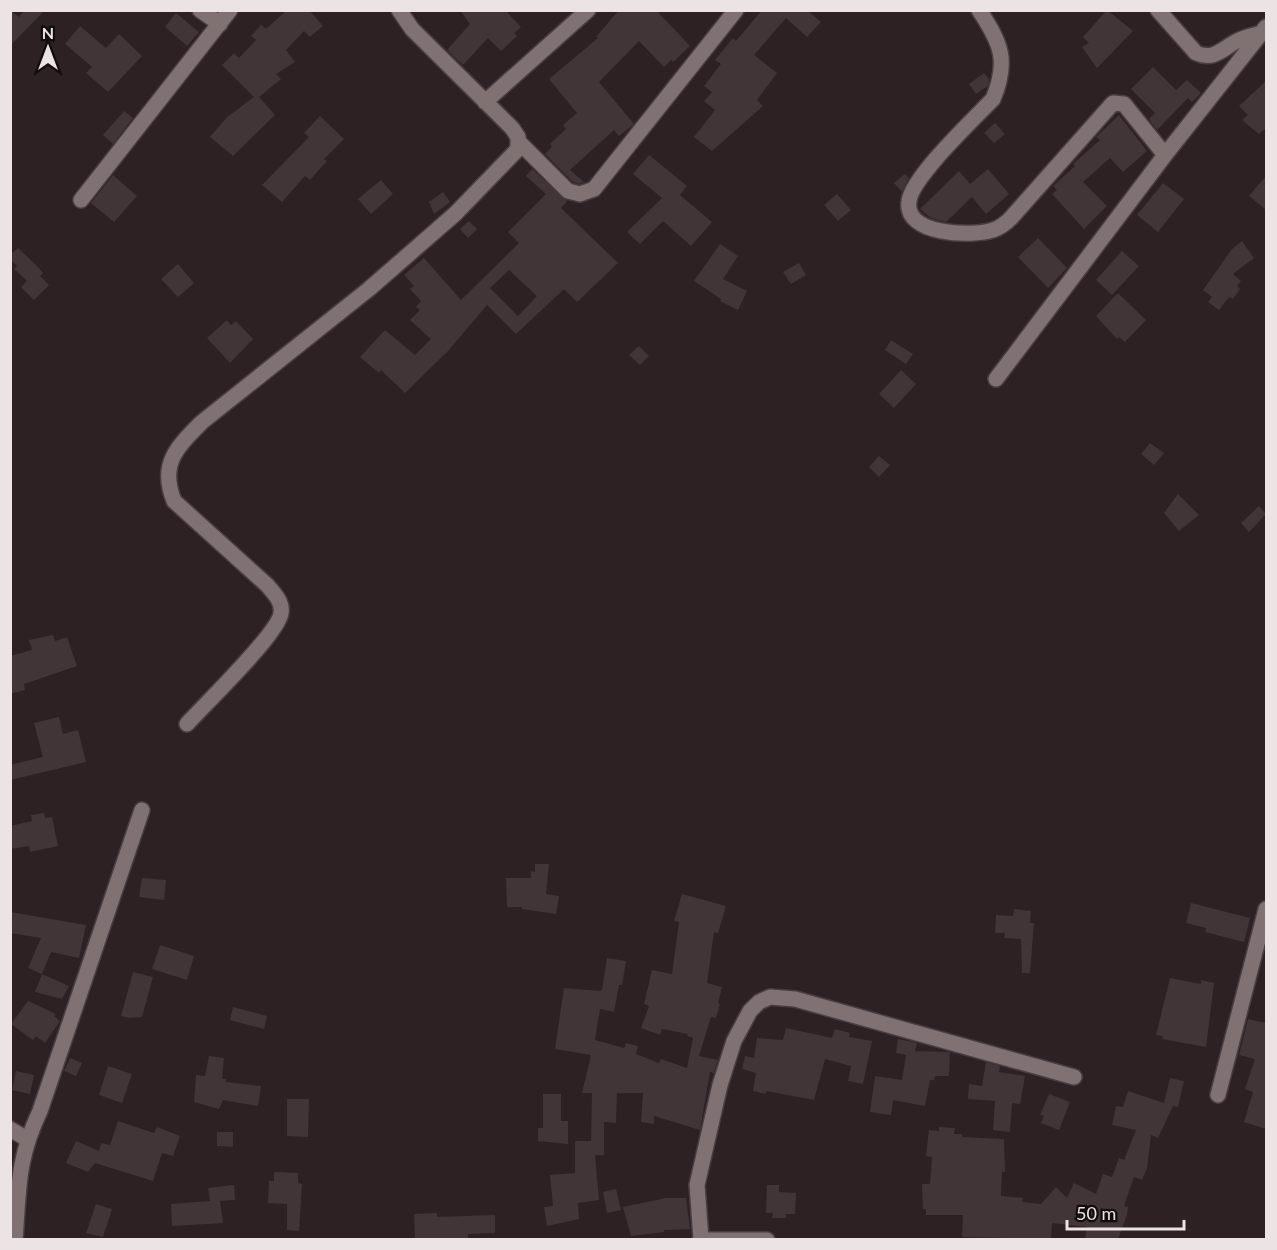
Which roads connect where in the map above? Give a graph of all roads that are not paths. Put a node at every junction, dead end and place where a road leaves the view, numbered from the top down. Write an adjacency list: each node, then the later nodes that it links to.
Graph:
1 (200, 10): 8 (street)
2 (230, 10): 8 (street)
3 (399, 10): 10 (street)
4 (588, 10): 10 (street)
5 (736, 10): 11 (street)
6 (979, 10): 12 (street)
7 (1158, 10): 9 (street)
8 (219, 24): 13 (street)
9 (1264, 30): 12 (street)
10 (485, 102): 11 (street)
11 (520, 143): 15 (street)
12 (1165, 155): 14 (street)
13 (81, 200)
14 (996, 379)
15 (187, 724)
16 (142, 810): 21 (street)
17 (1266, 909): 19 (street)
18 (1074, 1077): 23 (street)
19 (1218, 1095)
20 (10, 1129): 21 (street)
21 (27, 1139): 22 (street)
22 (15, 1239)
23 (701, 1239): 24 (street)
24 (760, 1239): 25 (street)
25 (767, 1239)

